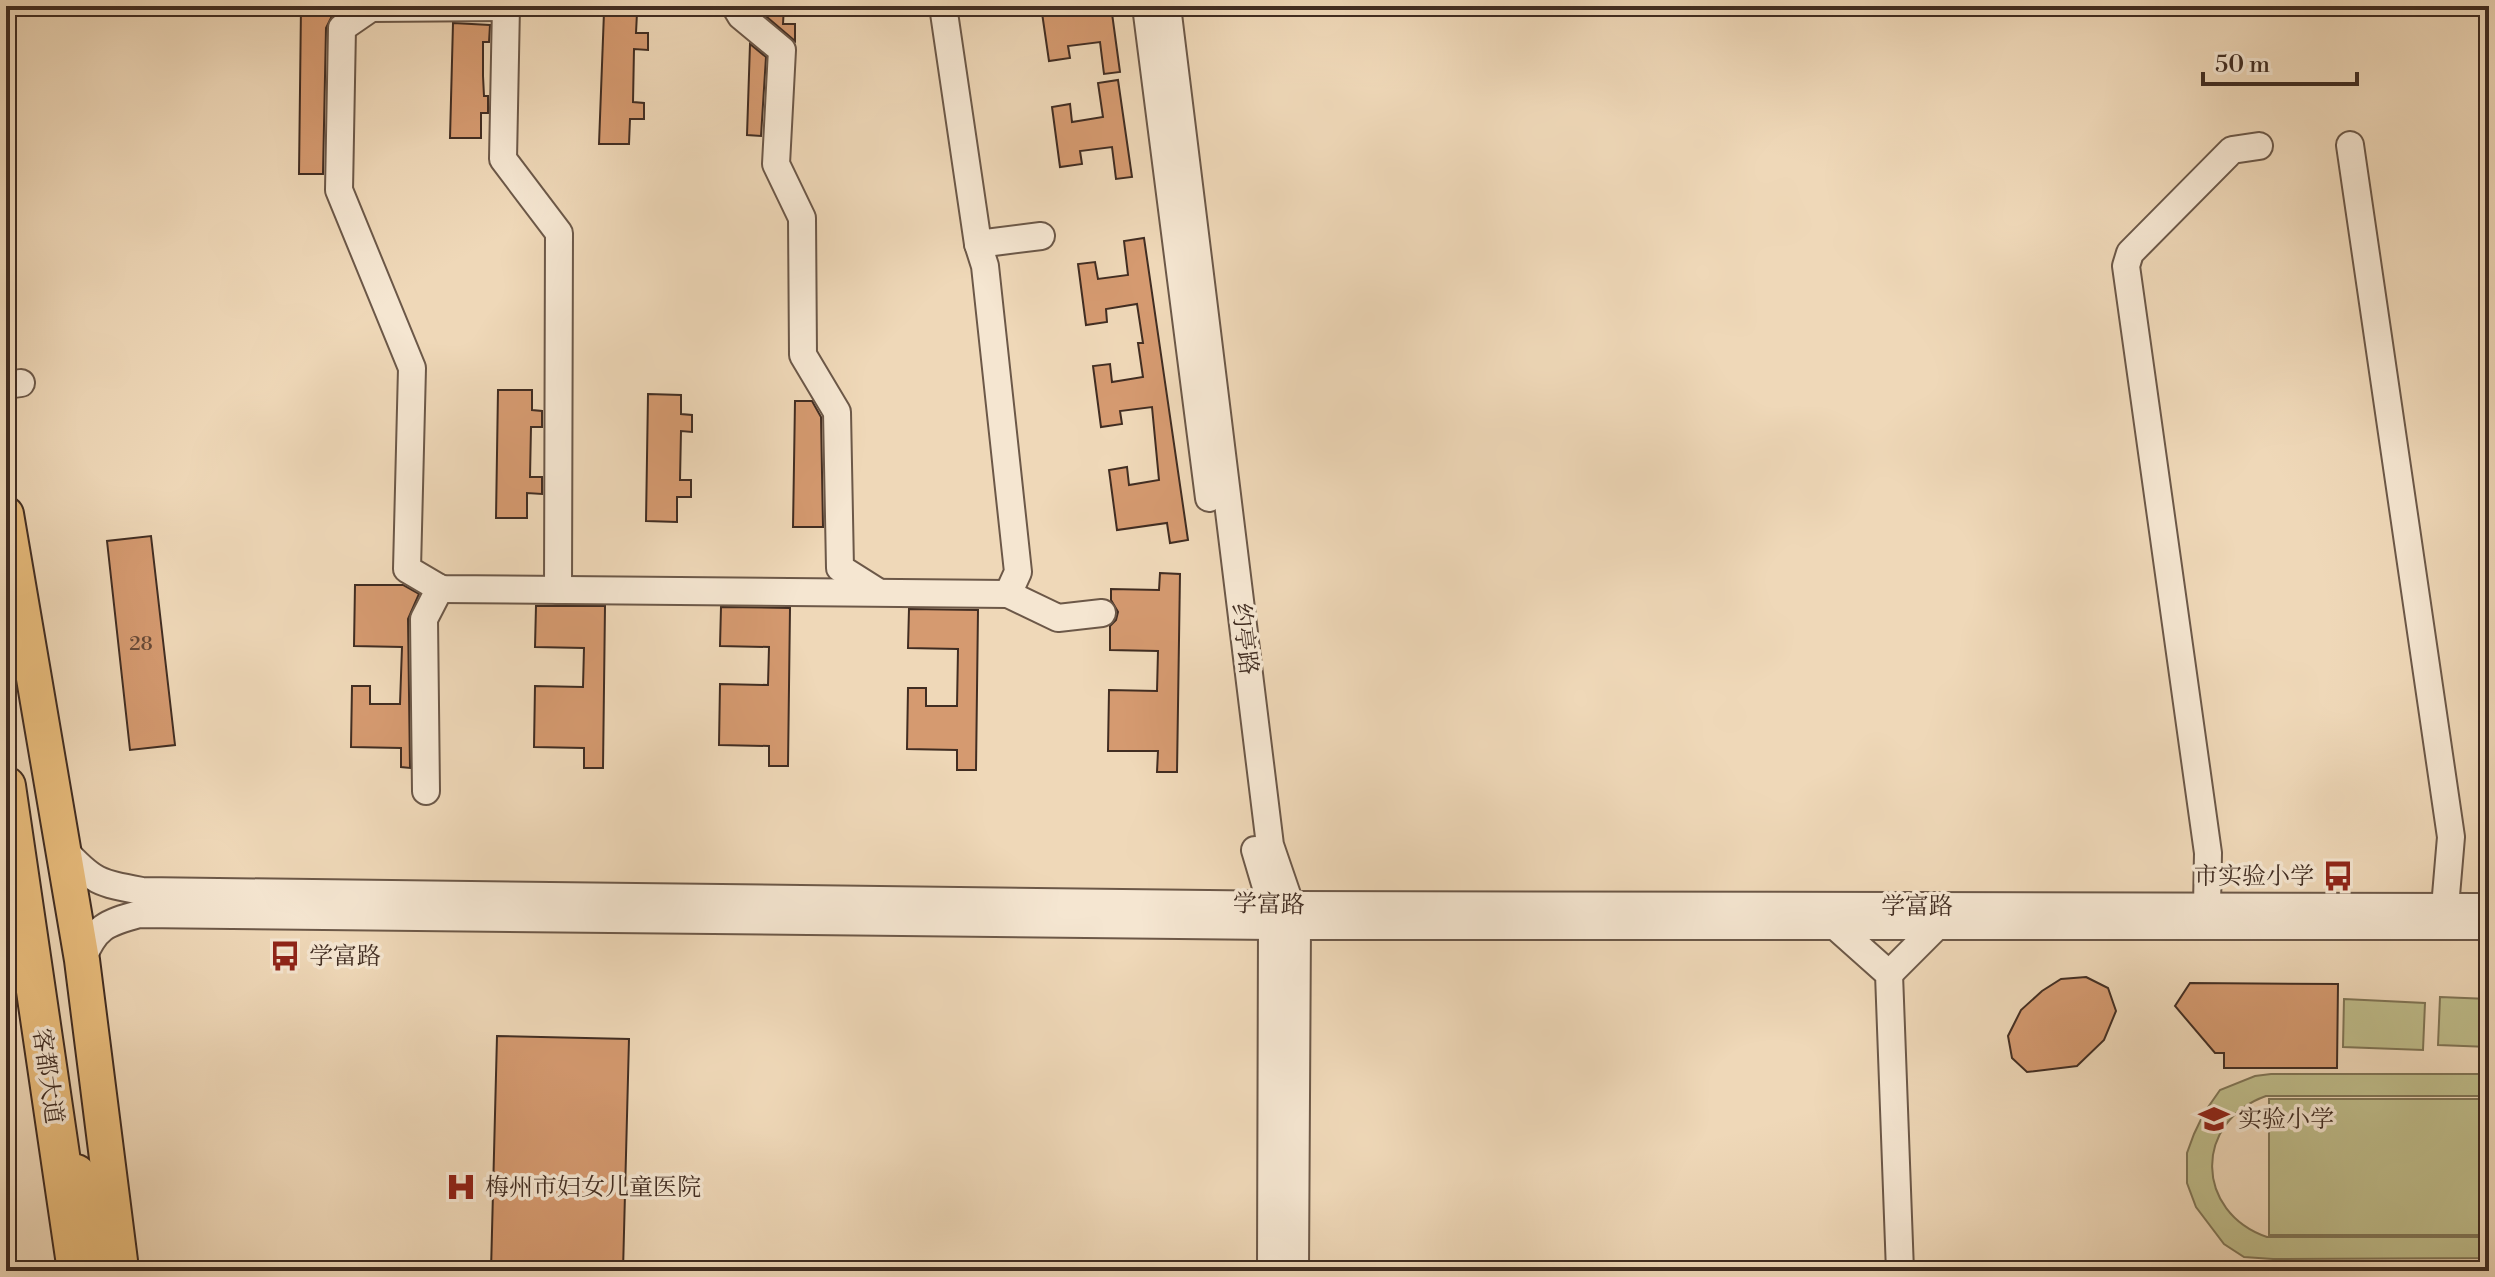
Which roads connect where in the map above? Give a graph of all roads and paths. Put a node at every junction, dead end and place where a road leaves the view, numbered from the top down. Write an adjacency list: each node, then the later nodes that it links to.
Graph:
1 (506, 6): 11 (street); 12 (street)
2 (735, 6): 13 (street)
3 (943, 6): 9 (street)
4 (1146, 6): 22 (street, 约亭路)
5 (1167, 6): 22 (street, 约亭路)
6 (2350, 145): 20 (street)
7 (2259, 146): 19 (street)
8 (1041, 236): 9 (street)
9 (978, 244): 14 (street)
10 (6, 514): 18 (main road)
11 (440, 588): 12 (street); 17 (street)
12 (558, 590): 13 (street)
13 (878, 592): 14 (street)
14 (1008, 594): 15 (street)
15 (1102, 613)
16 (6, 786): 28 (highway, 客都大道)
17 (426, 791)
18 (63, 849): 22 (street, 学富路); 26 (main road)
19 (2207, 906): 20 (street, 学富路); 22 (street, 学富路)
20 (2445, 907): 21 (street, 学富路)
21 (2489, 907)
22 (1283, 915): 23 (street, 学富路); 26 (street, 学富路); 31 (street, 约亭路); 32 (street, 约亭路)
23 (1834, 925): 24 (street, 学富路); 27 (street)
24 (1938, 925): 25 (street, 学富路); 27 (street)
25 (2489, 926)
26 (82, 960): 30 (main road)
27 (1889, 974): 33 (street)
28 (55, 1122): 29 (highway, 客都大道); 30 (highway)
29 (77, 1271)
30 (119, 1271)
31 (1271, 1271)
32 (1295, 1271)
33 (1900, 1271)

